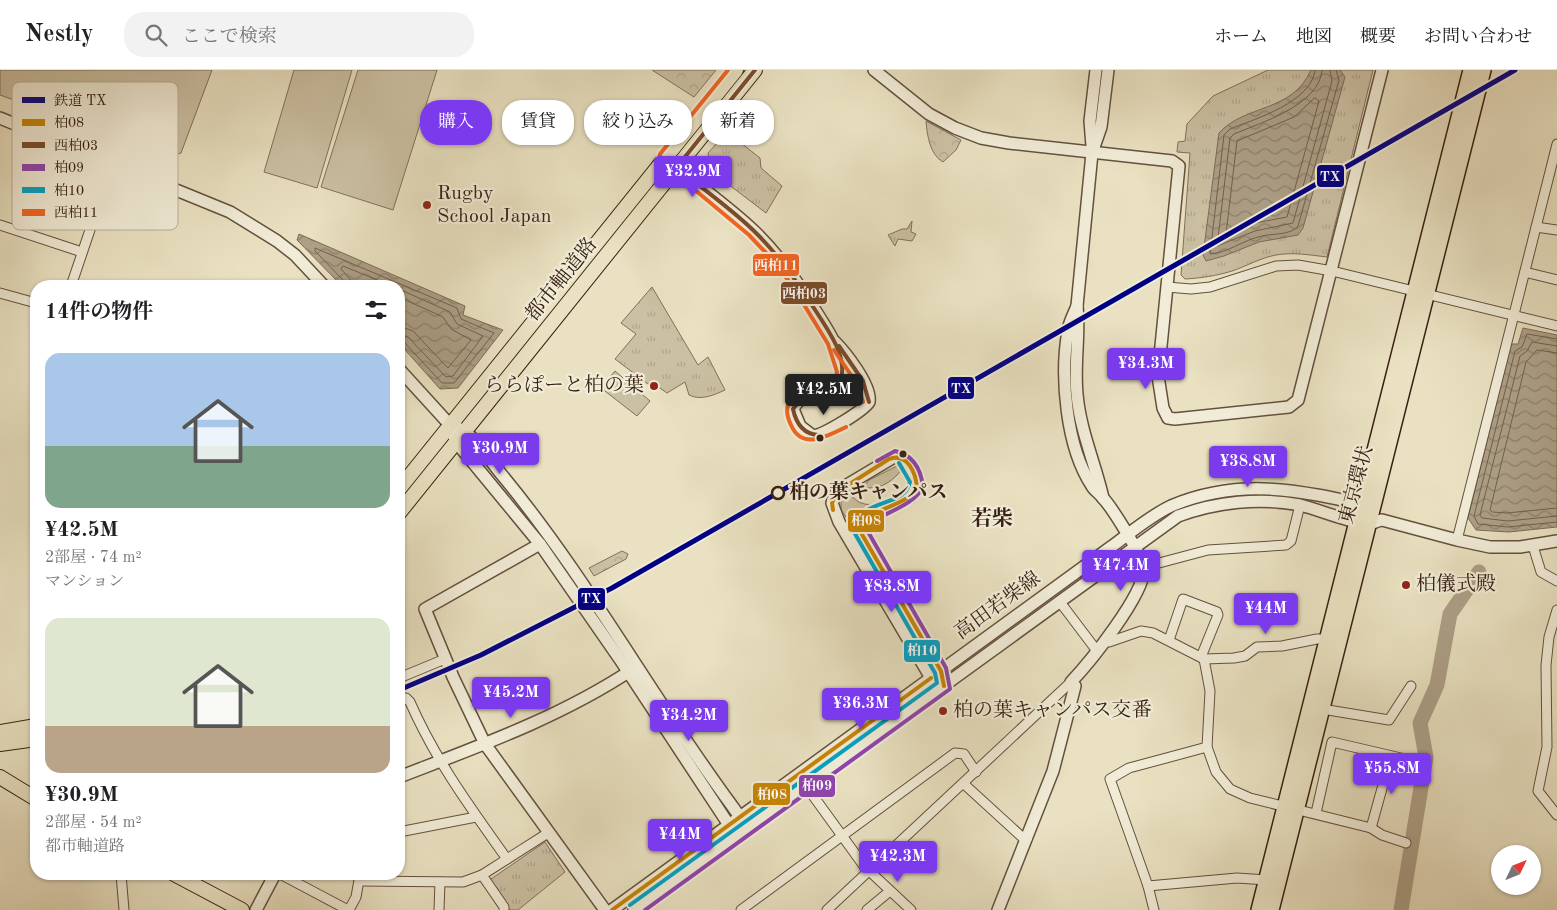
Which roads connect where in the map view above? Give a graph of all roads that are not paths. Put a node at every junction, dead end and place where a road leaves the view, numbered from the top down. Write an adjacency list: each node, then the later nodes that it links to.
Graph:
1 (736, 70): 13 (main road, 都市軸道路)
2 (754, 70): 14 (main road, 都市軸道路)
3 (874, 70): 12 (street)
4 (1096, 70): 12 (street)
5 (1108, 70): 12 (street)
6 (1382, 70): 24 (street)
7 (1470, 70): 31 (highway, 東京環状)
8 (1483, 70): 31 (highway, 東京環状)
9 (0, 118): 10 (street)
10 (12, 123)
11 (1557, 144): 17 (street)
12 (1092, 153): 29 (street); 47 (street)
13 (665, 158): 14 (street); 37 (main road, 都市軸道路)
14 (676, 168): 35 (street); 38 (main road, 都市軸道路)
15 (178, 190): 27 (street)
16 (0, 225): 18 (street)
17 (1536, 227): 21 (street); 25 (street)
18 (12, 229)
19 (16, 230): 22 (street)
20 (89, 230): 23 (street)
21 (1557, 230)
22 (23, 232): 23 (street)
23 (82, 252): 26 (street)
24 (1332, 271): 29 (street); 29 (street); 31 (street)
25 (1525, 272): 28 (street); 33 (street)
26 (73, 280)
27 (318, 280)
28 (1557, 280)
29 (1167, 287)
30 (0, 293): 32 (street)
31 (1421, 294): 33 (street); 43 (highway, 東京環状)
32 (30, 302)
33 (1514, 315): 34 (street); 48 (street)
34 (1557, 326)
35 (834, 341): 35 (street)
36 (405, 376): 37 (street)
37 (450, 425): 38 (street); 39 (street); 40 (main road, 都市軸道路)
38 (465, 431): 39 (main road, 都市軸道路); 63 (street)
39 (456, 442): 42 (main road, 都市軸道路); 50 (street)
40 (405, 481)
41 (1300, 505): 46 (street, 高田若柴線); 51 (street, 高田若柴線); 53 (street)
42 (405, 506)
43 (1366, 506): 46 (highway, 東京環状); 46 (street); 47 (street, 高田若柴線)
44 (862, 520): 45 (street); 45 (street); 64 (street)
45 (839, 522): 66 (street)
46 (1369, 522): 48 (street, 高田若柴線); 57 (highway, 東京環状); 71 (highway, 東京環状)
47 (1127, 535): 51 (street); 64 (street, 高田若柴線)
48 (1457, 540): 52 (street, 高田若柴線)
49 (1557, 541): 52 (street, 高田若柴線)
50 (540, 544): 62 (street); 63 (street)
51 (1135, 546): 53 (street); 55 (street, 高田若柴線)
52 (1533, 546): 54 (street)
53 (1144, 567): 58 (street)
54 (1557, 581)
55 (1060, 602): 60 (street); 68 (street, 高田若柴線)
56 (1557, 610): 89 (street)
57 (1328, 639): 61 (street); 87 (highway, 東京環状)
58 (1106, 640): 59 (street); 60 (street)
59 (1169, 640): 61 (street); 61 (street)
60 (1097, 651): 67 (street)
61 (1202, 658): 77 (street)
62 (445, 659): 65 (street); 76 (street)
63 (633, 669): 76 (street); 91 (street); 92 (street)
64 (941, 670): 66 (street, 高田若柴線); 68 (street)
65 (405, 676)
66 (931, 678): 68 (street); 91 (street, 高田若柴線)
67 (1071, 682): 81 (street); 98 (street)
68 (944, 686): 85 (street, 高田若柴線)
69 (1411, 686): 71 (street)
70 (405, 698): 79 (street)
71 (1322, 709): 87 (highway, 東京環状)
72 (30, 730): 73 (main road)
73 (0, 732)
74 (30, 732): 75 (main road)
75 (0, 744)
76 (485, 744): 79 (street); 96 (street)
77 (1207, 747): 87 (street); 113 (street)
78 (1391, 756): 80 (street); 88 (street); 93 (street)
79 (439, 761): 82 (street); 90 (street)
80 (1418, 762)
81 (976, 772): 84 (street); 97 (street)
82 (405, 775)
83 (0, 777): 86 (main road)
84 (964, 784): 98 (street); 99 (street)
85 (806, 786): 95 (street, 高田若柴線); 97 (street)
86 (30, 795)
87 (1290, 808): 88 (street); 111 (highway, 東京環状); 131 (highway, 東京環状)
88 (1316, 813): 93 (street)
89 (1557, 815)
90 (476, 816): 94 (street); 101 (street)
91 (740, 817): 92 (street, 高田若柴線); 95 (street)
92 (729, 825): 95 (street); 122 (street, 高田若柴線)
93 (1371, 828): 100 (street)
94 (405, 831)
95 (742, 832): 123 (street, 高田若柴線)
96 (548, 833): 101 (street); 121 (street)
97 (842, 835): 103 (street); 124 (street)
98 (1026, 839): 128 (street)
99 (900, 843): 102 (street); 103 (street)
100 (1406, 843)
101 (507, 859): 104 (street)
102 (920, 863)
103 (870, 872): 114 (street); 125 (street)
104 (482, 874): 112 (street); 120 (street)
105 (122, 880): 115 (street)
106 (185, 880): 116 (main road)
107 (272, 880): 117 (street)
108 (292, 880): 118 (street)
109 (359, 880): 118 (street)
110 (405, 880): 112 (street)
111 (1267, 880): 113 (street); 130 (highway, 東京環状)
112 (440, 882): 119 (street)
113 (1148, 886): 129 (street)
114 (890, 891): 126 (street); 127 (street)
115 (124, 910)
116 (242, 910)
117 (256, 910)
118 (349, 910)
119 (439, 910)
120 (504, 910)
121 (605, 910)
122 (612, 910)
123 (634, 910)
124 (741, 910)
125 (827, 910)
126 (867, 910)
127 (911, 910)
128 (998, 910)
129 (1154, 910)
130 (1259, 910)
131 (1271, 910)

